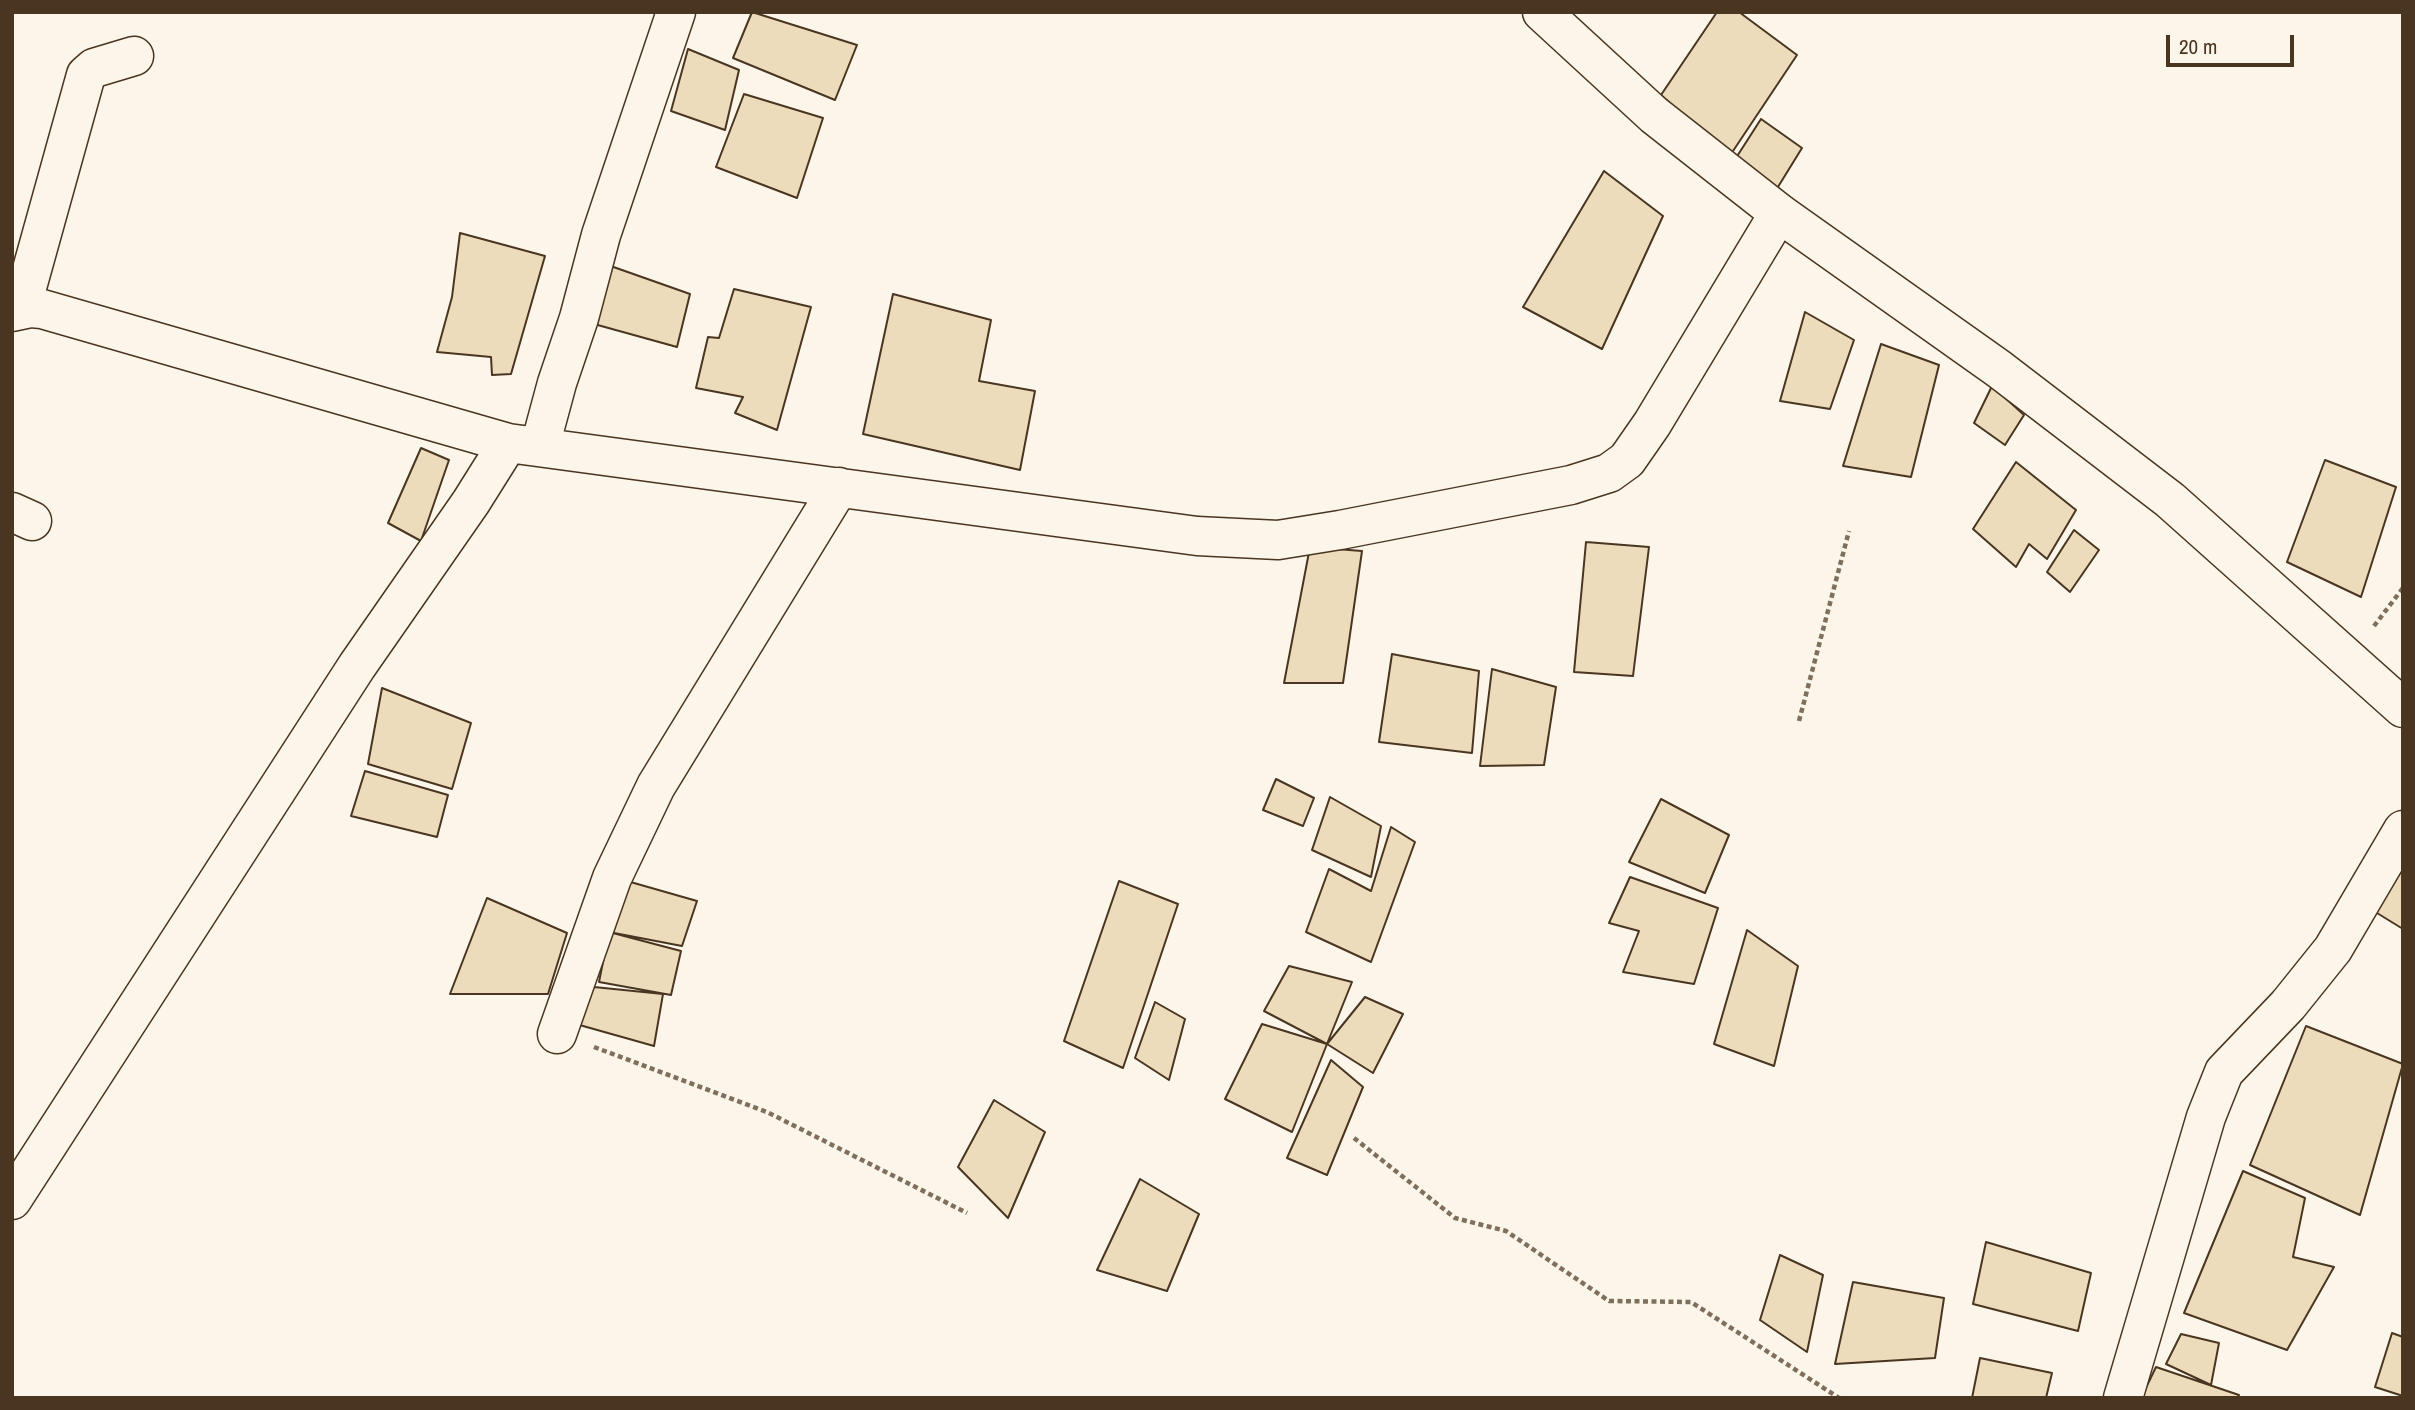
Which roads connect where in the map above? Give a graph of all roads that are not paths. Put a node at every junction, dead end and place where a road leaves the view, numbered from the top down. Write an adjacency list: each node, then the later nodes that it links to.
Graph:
1 (676, 12): 6 (street)
2 (1542, 12): 4 (street)
3 (134, 56): 5 (street)
4 (1779, 214): 7 (street); 8 (street)
5 (17, 310): 6 (street)
6 (524, 445): 7 (street); 11 (street)
7 (839, 487): 10 (street)
8 (2403, 708)
9 (2403, 830): 12 (street)
10 (557, 1034)
11 (12, 1200)
12 (2123, 1398)

